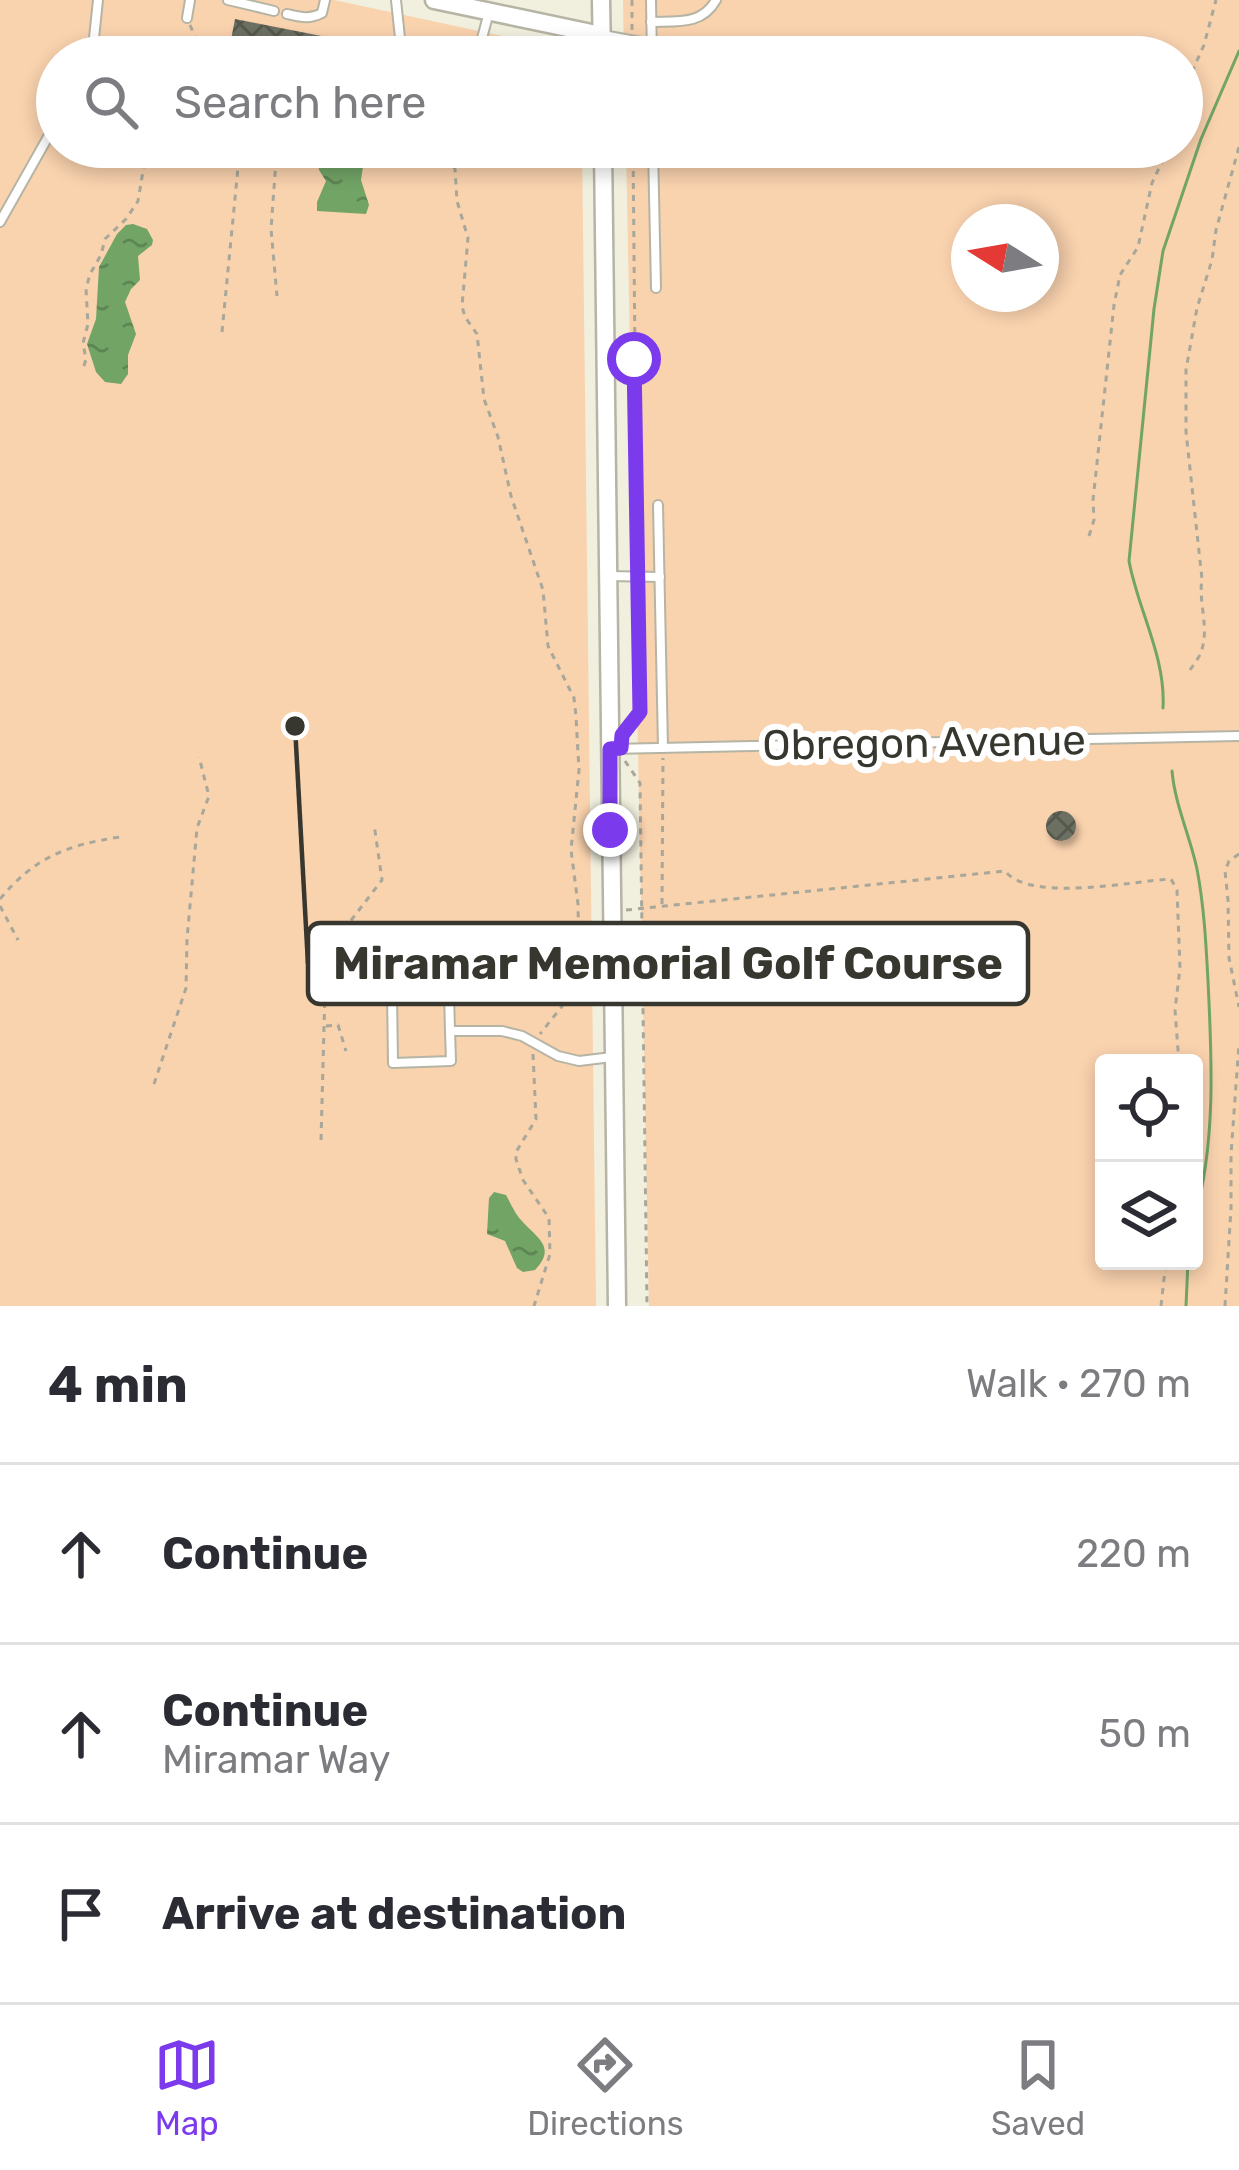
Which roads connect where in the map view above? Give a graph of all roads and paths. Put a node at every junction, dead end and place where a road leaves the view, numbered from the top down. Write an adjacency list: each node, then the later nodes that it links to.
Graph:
1 (98, 0): 18 (lane)
2 (190, 0): 15 (lane)
3 (228, 0): 12 (lane)
4 (325, 0): 14 (lane)
5 (396, 0): 20 (lane)
6 (436, 0): 13 (street)
7 (601, 0): 17 (street)
8 (632, 0): 23 (path)
9 (651, 0): 16 (lane)
10 (716, 0): 16 (lane)
11 (1216, 0): 25 (path)
12 (274, 11)
13 (490, 11): 17 (street); 21 (lane)
14 (287, 14)
15 (187, 18): 19 (path)
16 (651, 22): 24 (lane)
17 (602, 34): 22 (lane)
18 (94, 36)
19 (195, 36)
20 (400, 36)
21 (483, 36)
22 (610, 36)
23 (632, 36)
24 (652, 36)
25 (1203, 47)
26 (1239, 147): 46 (path)
27 (36, 158): 36 (lane)
28 (144, 168): 40 (path)
29 (238, 168): 39 (path)
30 (275, 168): 38 (path)
31 (453, 168): 62 (path)
32 (603, 168): 43 (street)
33 (632, 168): 44 (path)
34 (653, 168): 37 (lane)
35 (1159, 168): 42 (path)
36 (0, 222)
37 (656, 288)
38 (277, 296)
39 (222, 332)
40 (84, 367)
41 (658, 505): 45 (lane)
42 (1089, 536)
43 (608, 576): 44 (lane); 49 (street)
44 (637, 577): 45 (lane); 49 (path)
45 (660, 577): 48 (lane)
46 (1190, 670)
47 (1239, 736): 48 (lane, Obregon Avenue)
48 (663, 748): 49 (lane, Obregon Avenue); 55 (path)
49 (615, 749): 56 (path); 57 (street)
50 (199, 758): 67 (path)
51 (374, 824): 60 (path)
52 (121, 837): 54 (path)
53 (1239, 854): 59 (path)
54 (0, 903): 58 (path)
55 (662, 906): 56 (path); 65 (path)
56 (642, 908): 57 (path); 72 (path)
57 (612, 911): 66 (street)
58 (18, 940)
59 (1239, 1007)
60 (324, 1026): 64 (path); 68 (path)
61 (450, 1031): 61 (lane); 62 (lane)
62 (534, 1042): 66 (lane); 70 (path)
63 (1239, 1044): 74 (path)
64 (346, 1051)
65 (1179, 1054)
66 (614, 1056): 71 (street)
67 (154, 1084)
68 (321, 1140)
69 (1165, 1270): 73 (path)
70 (534, 1306)
71 (617, 1306)
72 (646, 1306)
73 (1161, 1306)
74 (1225, 1306)

